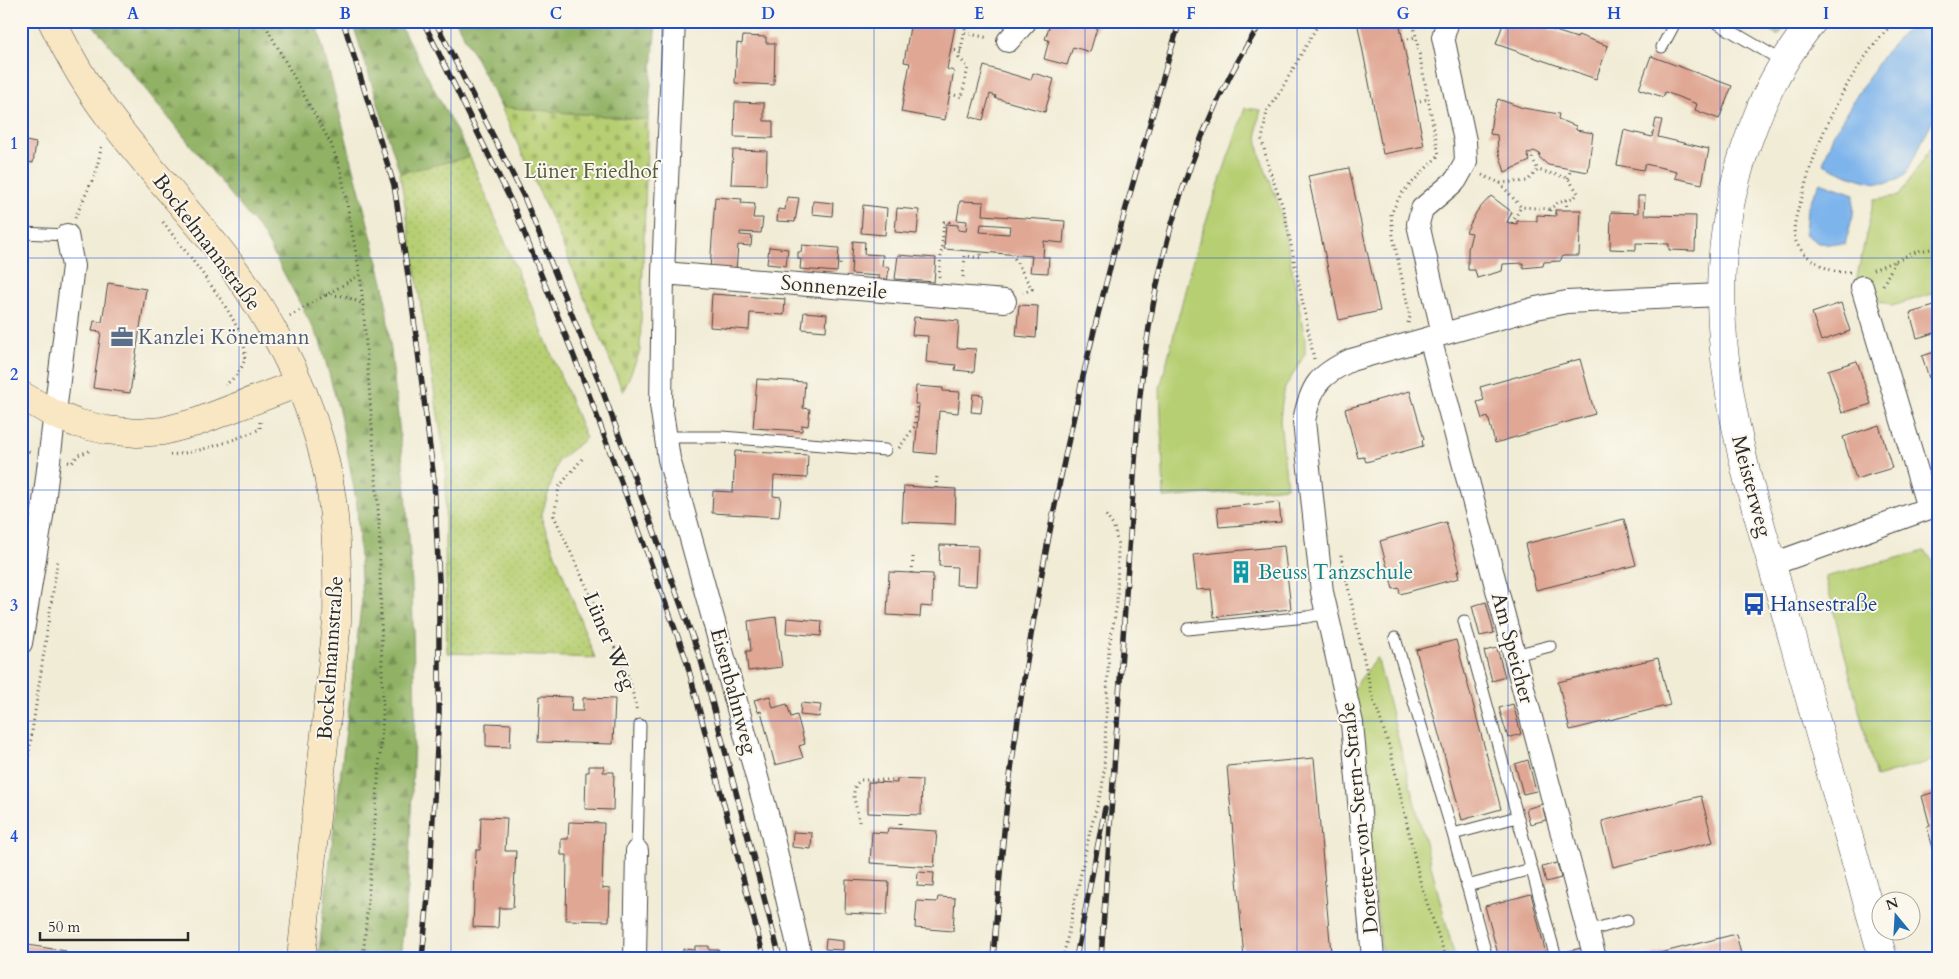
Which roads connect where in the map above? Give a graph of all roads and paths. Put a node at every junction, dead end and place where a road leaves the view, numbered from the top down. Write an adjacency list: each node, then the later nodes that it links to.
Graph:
1 (52, 21): 52 (main road, Bockelmannstraße)
2 (263, 21): 43 (path)
3 (674, 21): 42 (street)
4 (967, 21): 17 (path)
5 (1026, 21): 14 (street)
6 (1320, 21): 58 (path)
7 (1448, 21): 24 (street)
8 (1676, 21): 15 (lane)
9 (1714, 21): 18 (lane)
10 (1813, 21): 18 (street, Meisterweg)
11 (1895, 21): 44 (path)
12 (1416, 37): 13 (path)
13 (1403, 40)
14 (1008, 41)
15 (1662, 47)
16 (950, 50): 17 (path)
17 (960, 52): 19 (path)
18 (1784, 62): 47 (street, Meisterweg)
19 (950, 94)
20 (1428, 100): 21 (path)
21 (1415, 102)
22 (109, 147): 38 (path)
23 (1530, 153): 26 (path)
24 (1463, 166): 28 (path); 53 (street, Am Speicher)
25 (1571, 169): 27 (path)
26 (1538, 170): 27 (path); 28 (path)
27 (1568, 178): 29 (path)
28 (1500, 182): 30 (path)
29 (1566, 200): 31 (path); 32 (path)
30 (1521, 207): 31 (path); 35 (path)
31 (1550, 209): 33 (path)
32 (1567, 210)
33 (1549, 216)
34 (160, 219): 56 (path)
35 (1512, 223)
36 (948, 224): 46 (path)
37 (22, 232): 38 (lane)
38 (67, 235): 65 (street)
39 (1938, 248): 44 (path)
40 (981, 252): 48 (path)
41 (1012, 254): 49 (path)
42 (663, 272): 46 (street, Sonnenzeile); 66 (street)
43 (360, 275): 45 (path); 50 (path)
44 (1860, 280): 72 (street)
45 (325, 295): 50 (path); 52 (path)
46 (938, 295): 48 (street, Sonnenzeile)
47 (1720, 295): 53 (street, Dorette-von-Stern-Straße); 77 (street, Meisterweg)
48 (962, 297): 49 (street, Sonnenzeile)
49 (1005, 301)
50 (363, 304): 100 (path)
51 (1402, 325): 53 (path)
52 (272, 327): 56 (path); 61 (main road, Bockelmannstraße)
53 (1437, 330): 60 (street, Dorette-von-Stern-Straße); 85 (street, Am Speicher)
54 (1936, 333): 55 (path)
55 (1938, 340)
56 (244, 342): 62 (path)
57 (1319, 352): 58 (path)
58 (1314, 356): 59 (path); 60 (path)
59 (1308, 362)
60 (1318, 382): 79 (street, Dorette-von-Stern-Straße)
61 (299, 383): 65 (main road); 99 (main road, Bockelmannstraße)
62 (219, 390)
63 (21, 394): 65 (main road)
64 (917, 404): 67 (path)
65 (54, 414): 83 (street)
66 (664, 431): 68 (lane); 102 (street, Eisenbahnweg)
67 (898, 449)
68 (885, 450)
69 (582, 459): 86 (path, Lüner Weg)
70 (937, 474): 71 (path)
71 (936, 488)
72 (1933, 506): 77 (street)
73 (1105, 514): 103 (path)
74 (59, 552): 88 (path)
75 (1341, 554): 105 (path)
76 (913, 557): 78 (path)
77 (1773, 564): 109 (street, Meisterweg)
78 (912, 573)
79 (1326, 613): 81 (lane); 104 (street, Dorette-von-Stern-Straße)
80 (1464, 621): 89 (lane)
81 (1188, 629)
82 (1394, 638): 93 (lane)
83 (21, 643)
84 (1550, 646): 85 (lane)
85 (1514, 655): 98 (street, Am Speicher)
86 (640, 725): 94 (lane)
87 (897, 780): 90 (path)
88 (21, 805)
89 (1517, 817): 93 (lane); 95 (lane)
90 (859, 822)
91 (900, 822): 92 (path)
92 (900, 829)
93 (1453, 834): 96 (lane)
94 (637, 851): 101 (street)
95 (1530, 868): 96 (lane); 107 (lane)
96 (1467, 886): 106 (lane)
97 (1627, 920): 98 (lane)
98 (1588, 931): 108 (street, Am Speicher)
99 (301, 958)
100 (363, 958)
101 (634, 958)
102 (801, 958)
103 (1063, 958)
104 (1373, 958)
105 (1446, 958)
106 (1487, 958)
107 (1556, 958)
108 (1595, 958)
109 (1883, 958)

